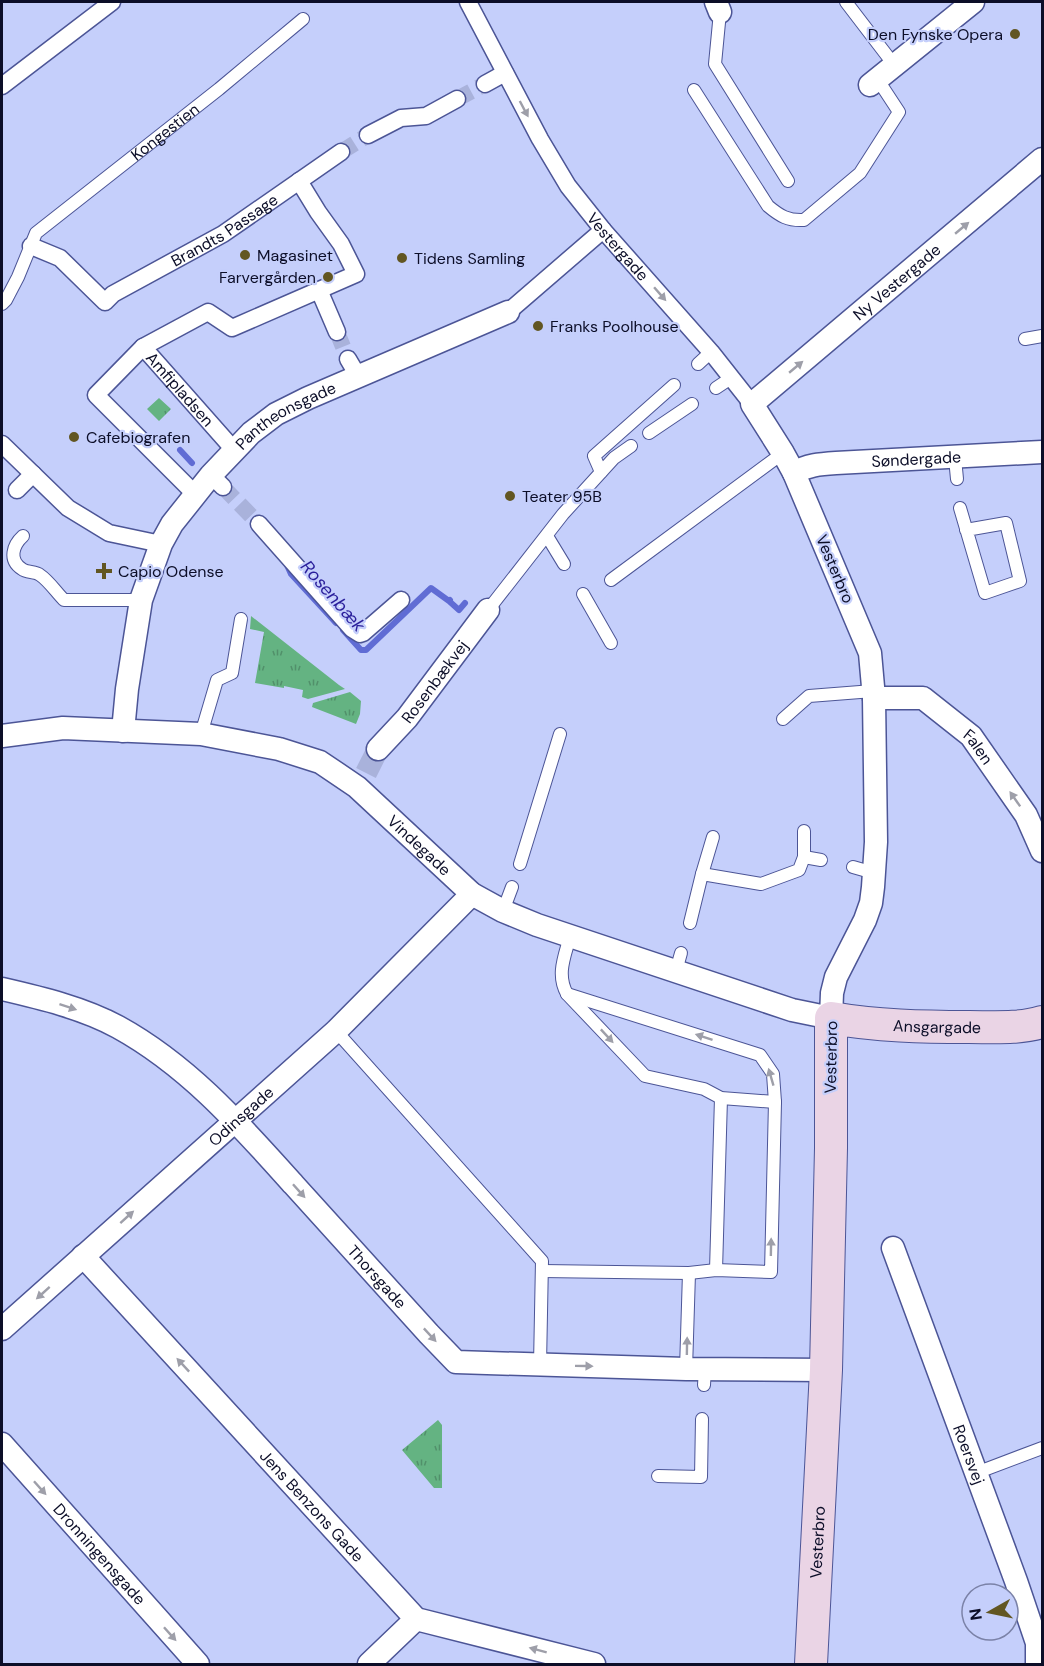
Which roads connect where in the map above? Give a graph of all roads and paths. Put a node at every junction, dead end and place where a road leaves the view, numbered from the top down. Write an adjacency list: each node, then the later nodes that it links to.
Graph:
1 (112, 2): 10 (street)
2 (468, 2): 7 (street, Vestergade)
3 (846, 2): 8 (lane)
4 (966, 4): 8 (street)
5 (718, 7): 17 (lane)
6 (303, 19): 19 (lane, Kongestien)
7 (505, 73): 9 (street); 18 (street, Vestergade, one-way to 18)
8 (881, 77): 11 (lane)
9 (485, 84)
10 (2, 86)
11 (694, 90)
12 (456, 99): 13 (street)
13 (368, 135)
14 (341, 152): 16 (street, Brandts Passage)
15 (1042, 159): 32 (street, Ny Vestergade, one-way to 15)
16 (300, 181): 19 (street, Brandts Passage); 20 (street)
17 (789, 181)
18 (603, 230): 22 (street, Pantheonsgade); 27 (street, Vestergade, one-way to 27)
19 (31, 246): 21 (lane, Kongestien)
20 (319, 290): 23 (street); 26 (street)
21 (2, 304)
22 (508, 312): 37 (street, Pantheonsgade)
23 (337, 332)
24 (1042, 336): 25 (lane)
25 (1025, 339)
26 (143, 347): 37 (street, Amfipladsen); 44 (street, Amfipladsen)
27 (711, 352): 28 (lane); 29 (street, Vestergade)
28 (698, 364)
29 (731, 378): 31 (lane); 32 (street, Vestergade)
30 (674, 385): 40 (lane)
31 (716, 388)
32 (752, 404): 39 (street, Vestergade)
33 (686, 407): 34 (lane)
34 (649, 433)
35 (2, 444): 42 (street)
36 (631, 446): 40 (lane)
37 (235, 451): 44 (street, Pantheonsgade)
38 (1042, 452): 41 (street, Søndergade)
39 (783, 453): 41 (street, Vestergade); 52 (lane)
40 (601, 472): 49 (lane)
41 (794, 473): 59 (street, Vesterbro)
42 (33, 474): 43 (street); 50 (street)
43 (17, 490)
44 (195, 494): 50 (street, Pantheonsgade)
45 (960, 508): 47 (lane)
46 (259, 525): 55 (street)
47 (966, 530): 47 (lane)
48 (23, 536): 54 (lane)
49 (547, 536): 51 (lane); 56 (lane)
50 (161, 544): 54 (street, Pantheonsgade)
51 (564, 564)
52 (611, 580)
53 (583, 594): 58 (lane)
54 (141, 600): 61 (street, Pantheonsgade)
55 (401, 600)
56 (488, 610): 65 (street, Rosenbækvej)
57 (241, 619): 62 (lane)
58 (611, 643)
59 (874, 694): 60 (lane); 68 (street, Falen, one-way to 59); 80 (street, Vesterbro)
60 (783, 719)
61 (123, 731): 62 (street, Vindegade); 64 (street, Vindegade)
62 (201, 734): 74 (street, Vindegade)
63 (560, 734): 71 (lane)
64 (2, 736)
65 (378, 749)
66 (804, 831): 69 (lane)
67 (713, 837): 72 (lane)
68 (1042, 851)
69 (804, 857): 70 (lane); 72 (lane)
70 (821, 860)
71 (520, 864)
72 (702, 874): 76 (lane)
73 (512, 887): 75 (lane)
74 (472, 894): 75 (street, Vindegade); 82 (street, Odinsgade)
75 (503, 911): 77 (street, Vindegade)
76 (690, 923)
77 (570, 936): 79 (lane); 80 (street, Vindegade)
78 (2, 989): 85 (street, Thorsgade, one-way to 85)
79 (567, 994): 83 (lane, one-way to 83); 84 (lane, one-way to 79)
80 (831, 1018): 81 (main road, Ansgargade); 93 (main road, Vesterbro)
81 (1042, 1022)
82 (336, 1031): 85 (street, Odinsgade); 89 (lane)
83 (721, 1098): 84 (lane); 88 (lane)
84 (775, 1102): 88 (lane, one-way to 84)
85 (236, 1120): 87 (street, Odinsgade, one-way to 85); 92 (street, Thorsgade, one-way to 92)
86 (893, 1248): 98 (street, Roersvej)
87 (83, 1256): 91 (street, Odinsgade, one-way to 91); 100 (street, Jens Benzons Gade, one-way to 87)
88 (716, 1270): 90 (lane)
89 (542, 1271): 90 (lane); 92 (lane)
90 (689, 1273): 94 (lane, one-way to 90)
91 (2, 1329)
92 (540, 1365): 94 (street, Thorsgade, one-way to 94)
93 (826, 1370): 94 (street, Thorsgade); 104 (main road, Vesterbro)
94 (698, 1374)
95 (702, 1419): 99 (lane)
96 (2, 1444): 101 (street, Dronningensgade, one-way to 101)
97 (1042, 1448): 98 (lane)
98 (976, 1473): 105 (street, Roersvej)
99 (658, 1476)
100 (416, 1619): 102 (street); 103 (street, one-way to 100)
101 (198, 1665)
102 (369, 1665)
103 (594, 1665)
104 (812, 1665)
105 (1037, 1665)

